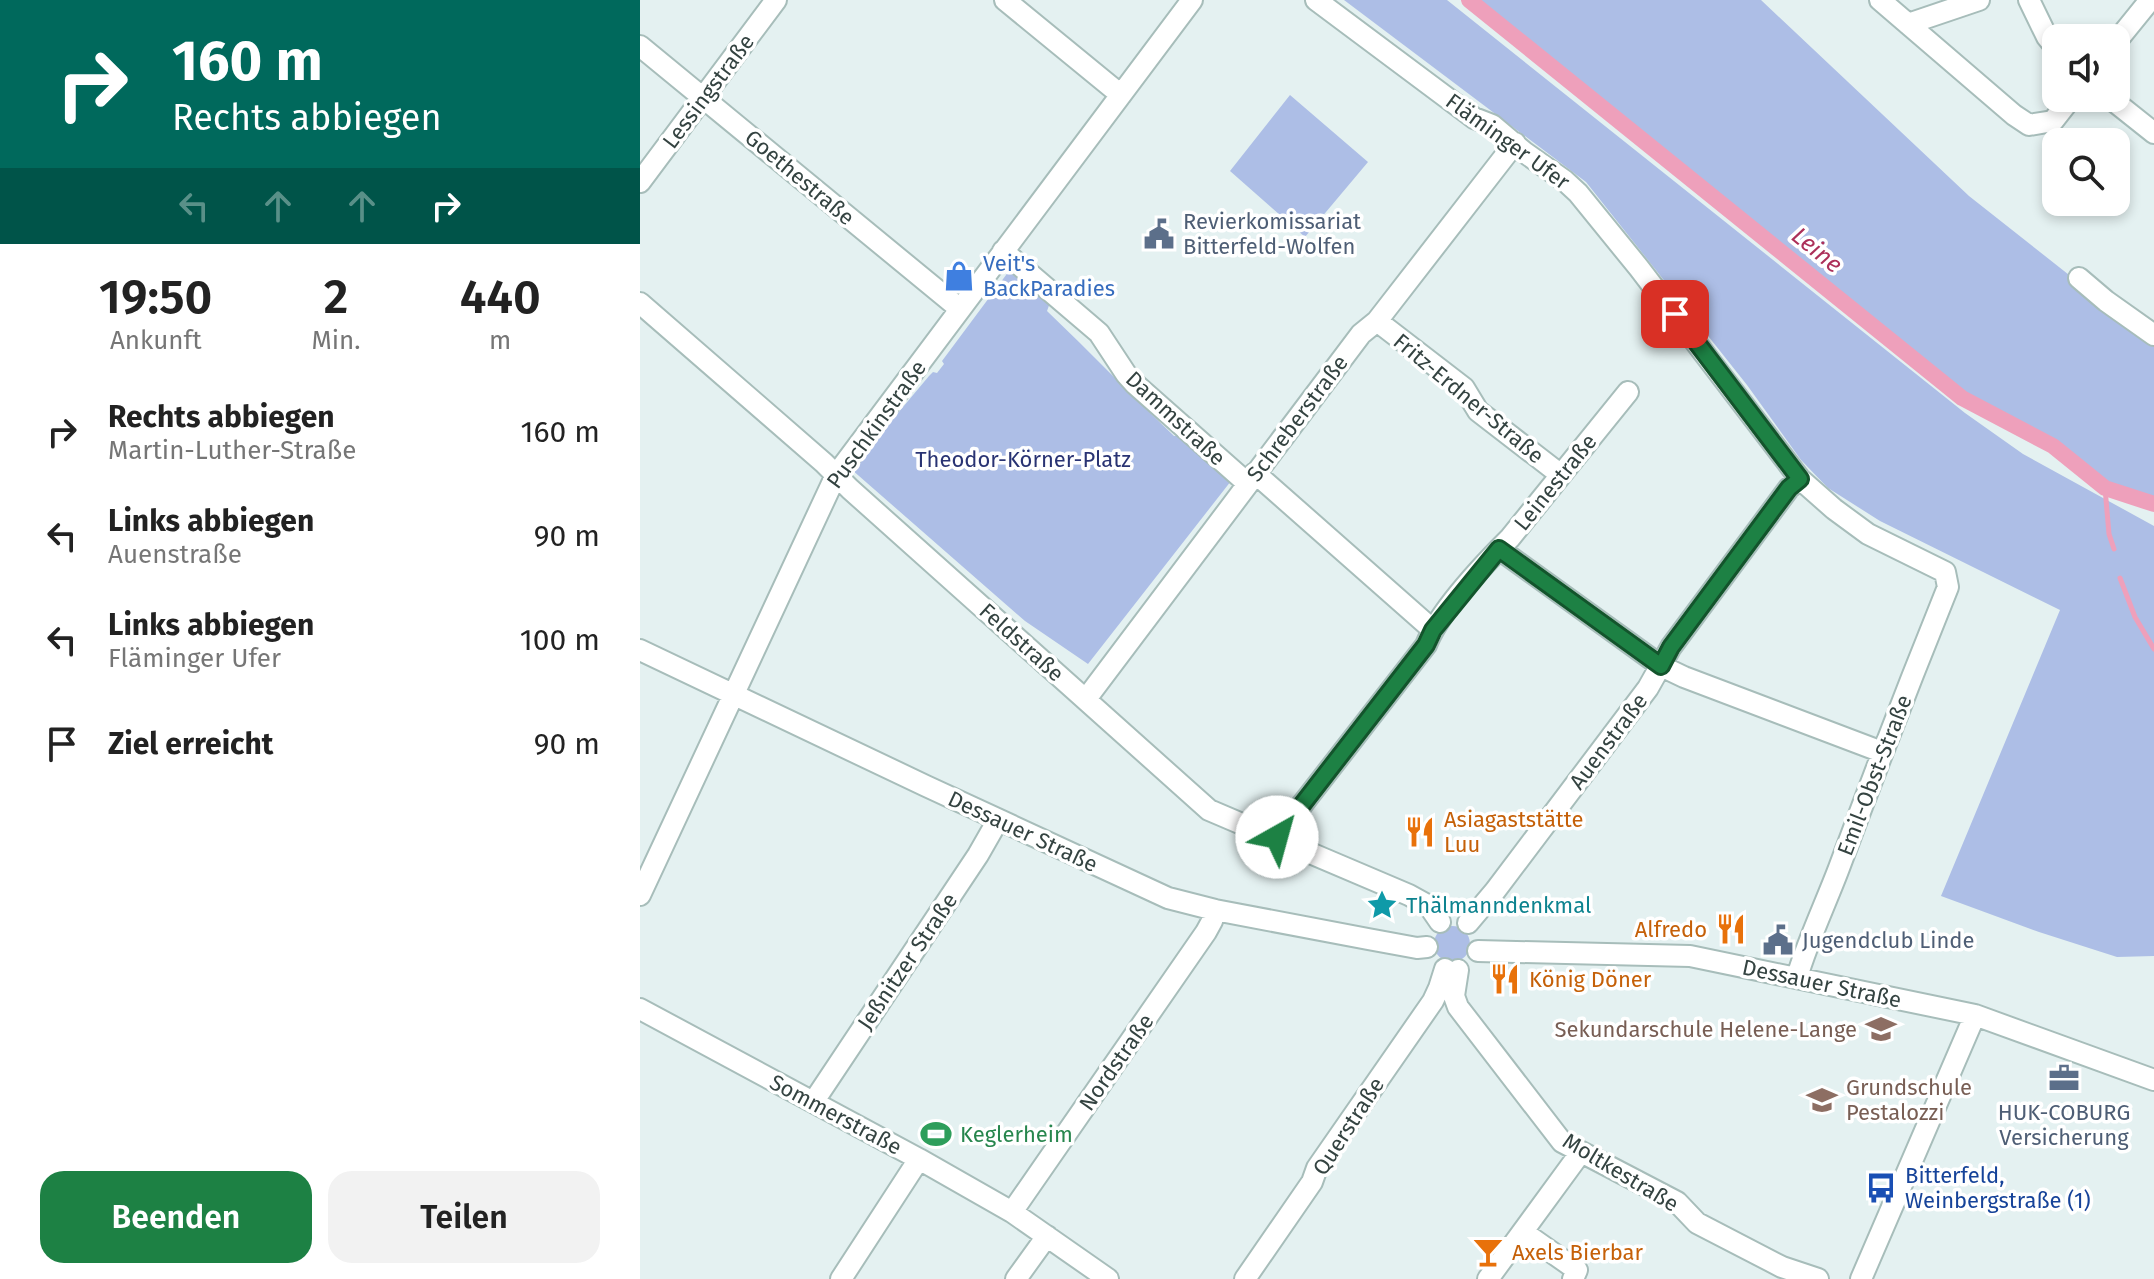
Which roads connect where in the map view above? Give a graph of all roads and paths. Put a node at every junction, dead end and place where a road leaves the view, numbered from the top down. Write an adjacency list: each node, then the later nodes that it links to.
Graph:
1 (776, 0): 14 (street, Lessingstraße)
2 (1005, 0): 13 (street)
3 (1192, 0): 13 (street, Puschkinstraße)
4 (1316, 0): 18 (street, Fläminger Ufer)
5 (1880, 0): 9 (street)
6 (1979, 0): 9 (street)
7 (2029, 0): 11 (street)
8 (2150, 0): 10 (street)
9 (1908, 24): 15 (street)
10 (2130, 25)
11 (2042, 27)
12 (640, 46): 14 (street, Goethestraße)
13 (1121, 95): 20 (street, Puschkinstraße)
14 (703, 98): 19 (street, Lessingstraße); 23 (street, Goethestraße)
15 (2060, 112)
16 (2128, 112): 17 (street)
17 (2154, 133)
18 (1515, 143): 24 (street, Schreberstraße); 30 (street, Fläminger Ufer)
19 (640, 182)
20 (1003, 251): 23 (street, Puschkinstraße); 29 (street, Dammstraße)
21 (2079, 278): 25 (street)
22 (640, 303): 27 (street, Feldstraße)
23 (960, 309): 27 (street, Puschkinstraße)
24 (1377, 321): 28 (street, Fritz-Erdner-Straße); 29 (street, Schreberstraße)
25 (2154, 335)
26 (1628, 392): 28 (street, Leinestraße)
27 (836, 475): 36 (street, Puschkinstraße); 37 (street, Feldstraße)
28 (1561, 475): 31 (street, Leinestraße)
29 (1251, 478): 33 (street, Dammstraße); 37 (street, Schreberstraße)
30 (1800, 479): 32 (street, Fläminger Ufer); 35 (street, Auenstraße)
31 (1499, 549): 33 (street, Leinestraße); 35 (street)
32 (1945, 572): 38 (street, Emil-Obst-Straße)
33 (1433, 630): 40 (street, Leinestraße)
34 (640, 650): 36 (street, Dessauer Straße)
35 (1661, 666): 38 (street); 44 (street, Auenstraße)
36 (733, 694): 39 (street, Dessauer Straße); 41 (street, Puschkinstraße)
37 (1086, 699): 40 (street, Feldstraße)
38 (1882, 752): 48 (street, Emil-Obst-Straße)
39 (998, 820): 42 (street, Dessauer Straße); 52 (street, Jeßnitzer Straße)
40 (1277, 837): 43 (street, Feldstraße)
41 (640, 895)
42 (1215, 910): 45 (street, Dessauer Straße); 55 (street, Nordstraße)
43 (1440, 922): 44 (street); 45 (street)
44 (1468, 923): 46 (street)
45 (1427, 947): 47 (street)
46 (1478, 951): 47 (street); 48 (street, Dessauer Straße)
47 (1452, 970): 53 (street, Moltkestraße); 61 (street, Querstraße)
48 (1797, 977): 50 (street, Dessauer Straße)
49 (640, 1009): 52 (street, Sommerstraße)
50 (1975, 1015): 51 (street, Dessauer Straße); 65 (street)
51 (2154, 1080)
52 (814, 1101): 54 (street, Sommerstraße)
53 (1581, 1152): 56 (street); 64 (street, Moltkestraße)
54 (919, 1159): 55 (street, Sommerstraße); 58 (street)
55 (1012, 1212): 57 (street, Sommerstraße)
56 (1523, 1232): 62 (street); 63 (street)
57 (1047, 1236): 59 (street); 60 (street, Sommerstraße)
58 (841, 1279)
59 (1016, 1279)
60 (1108, 1279)
61 (1245, 1279)
62 (1488, 1279)
63 (1573, 1279)
64 (1818, 1279)
65 (1861, 1279)

